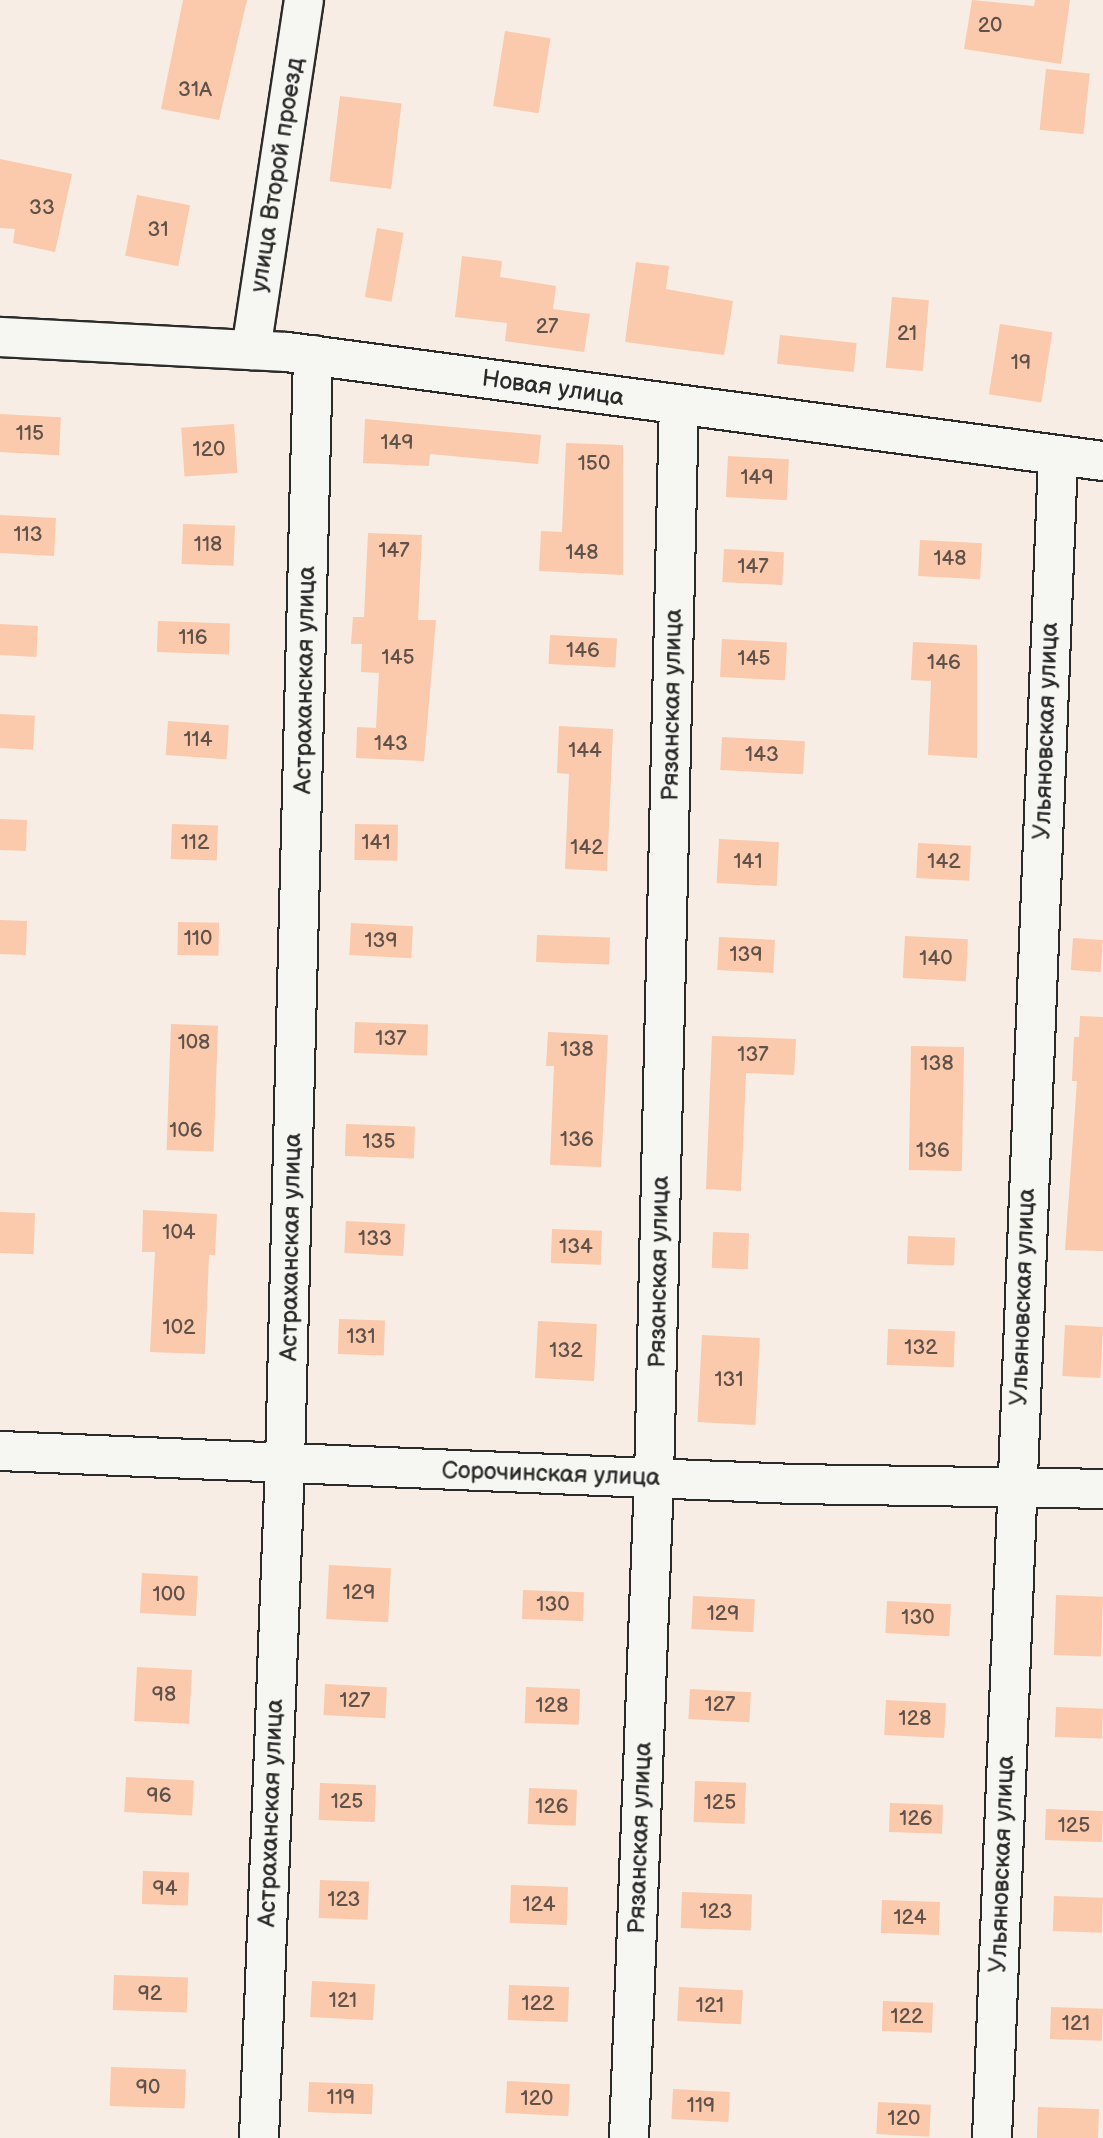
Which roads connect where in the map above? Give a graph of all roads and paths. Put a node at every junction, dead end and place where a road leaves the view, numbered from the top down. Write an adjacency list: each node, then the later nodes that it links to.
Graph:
1 (304, 0): 3 (street, улица Второй проезд)
2 (0, 337): 3 (street, Новая улица)
3 (251, 351): 4 (street, Новая улица)
4 (313, 355): 5 (street, Новая улица); 9 (street, Астраханская улица)
5 (680, 405): 6 (street, Новая улица); 10 (street, Рязанская улица)
6 (1058, 457): 7 (street, Новая улица); 11 (street, Ульяновская улица)
7 (1103, 461)
8 (0, 1451): 9 (street, Сорочинская улица)
9 (285, 1463): 10 (street, Сорочинская улица); 13 (street, Астраханская улица)
10 (654, 1478): 11 (street, Сорочинская улица); 14 (street, Рязанская улица)
11 (1015, 1487): 12 (street, Сорочинская улица); 15 (street, Ульяновская улица)
12 (1103, 1489)
13 (259, 2138)
14 (629, 2138)
15 (992, 2138)

